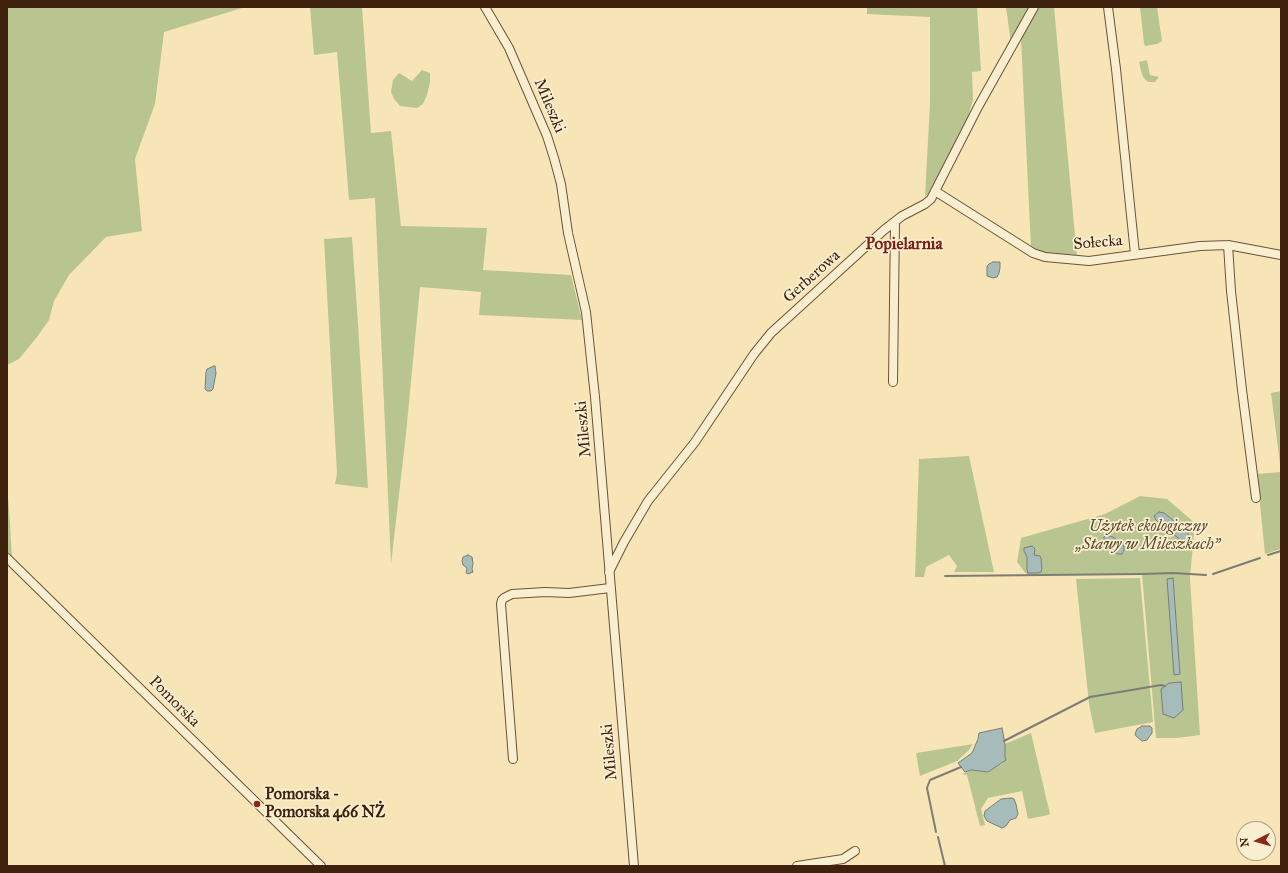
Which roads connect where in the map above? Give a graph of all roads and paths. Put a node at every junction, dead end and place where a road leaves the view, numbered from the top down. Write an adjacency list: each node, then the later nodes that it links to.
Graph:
1 (485, 7): 12 (street, Mileszki)
2 (1034, 7): 4 (street, Gerberowa)
3 (1108, 7): 7 (street)
4 (935, 191): 5 (street, Gerberowa); 7 (street, Sołecka)
5 (895, 222): 9 (street); 12 (street, Gerberowa)
6 (1228, 244): 7 (street, Sołecka); 8 (street, Sołecka); 10 (street)
7 (1134, 254)
8 (1281, 255)
9 (892, 382)
10 (1256, 498)
11 (7, 558): 16 (street, Pomorska)
12 (609, 573): 13 (street, Mileszki)
13 (610, 588): 14 (street); 17 (street, Mileszki)
14 (513, 759)
15 (855, 851): 18 (street)
16 (321, 866)
17 (634, 866)
18 (797, 866)

